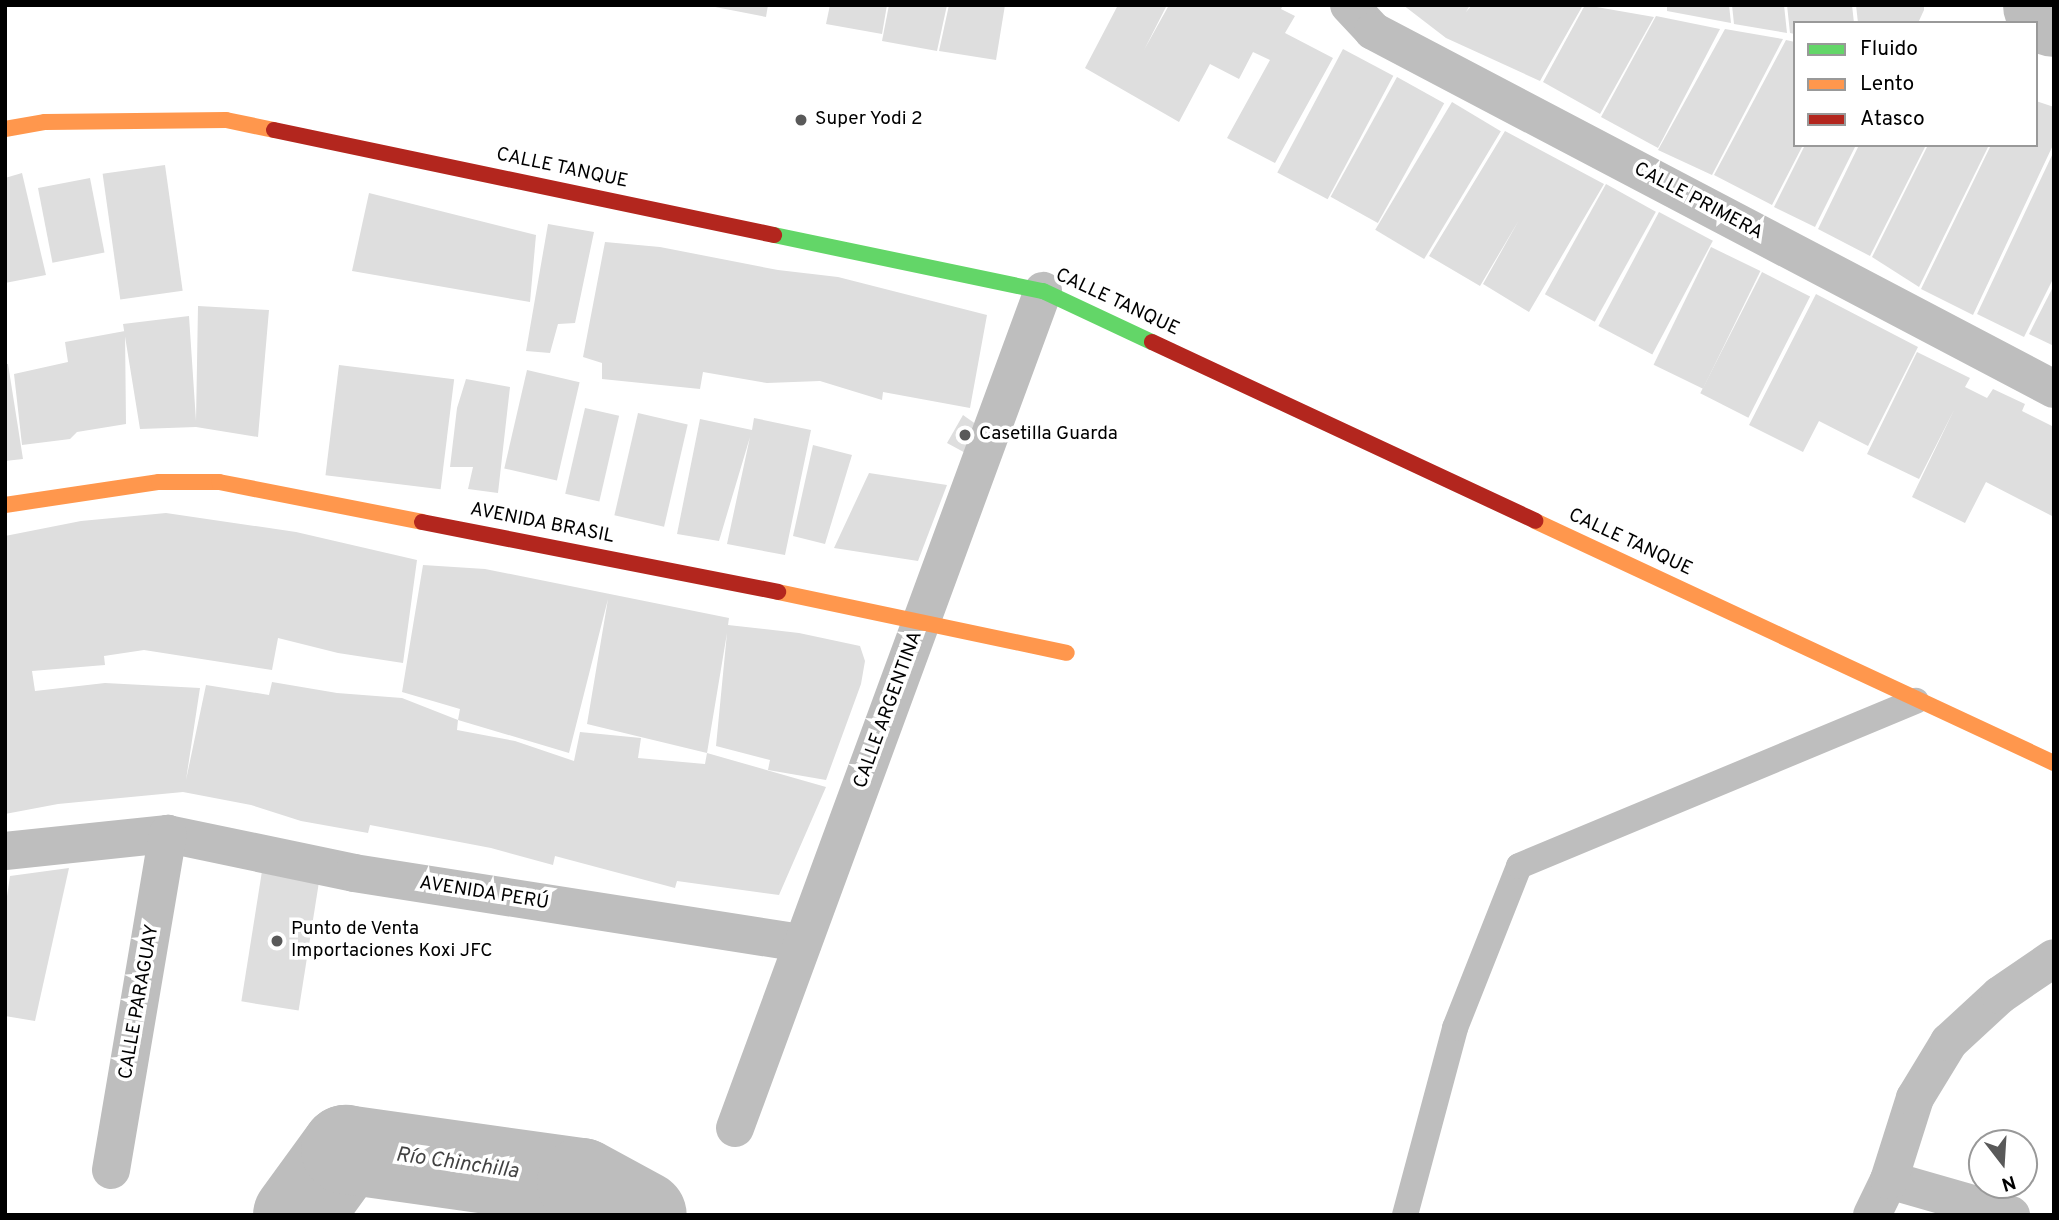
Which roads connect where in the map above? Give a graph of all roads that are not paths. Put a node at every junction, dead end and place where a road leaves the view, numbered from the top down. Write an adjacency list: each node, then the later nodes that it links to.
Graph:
1 (1349, 5): 4 (street, CALLE PRIMERA)
2 (5, 129): 3 (street, CALLE TANQUE)
3 (1043, 291): 6 (street, CALLE ARGENTINA); 8 (street, CALLE TANQUE)
4 (2054, 389)
5 (5, 505): 6 (street, AVENIDA BRASIL)
6 (922, 621): 7 (street, AVENIDA BRASIL); 12 (street, CALLE ARGENTINA)
7 (1067, 653)
8 (1916, 701): 9 (street, CALLE TANQUE); 17 (lane)
9 (2054, 763)
10 (168, 834): 11 (street, AVENIDA PERÚ); 12 (street, AVENIDA PERÚ); 15 (street, CALLE PARAGUAY)
11 (5, 851)
12 (803, 943): 14 (street, CALLE ARGENTINA)
13 (2054, 958): 16 (street)
14 (735, 1128)
15 (111, 1170)
16 (1889, 1180): 18 (street); 19 (street)
17 (1405, 1215)
18 (1872, 1215)
19 (2011, 1215)

